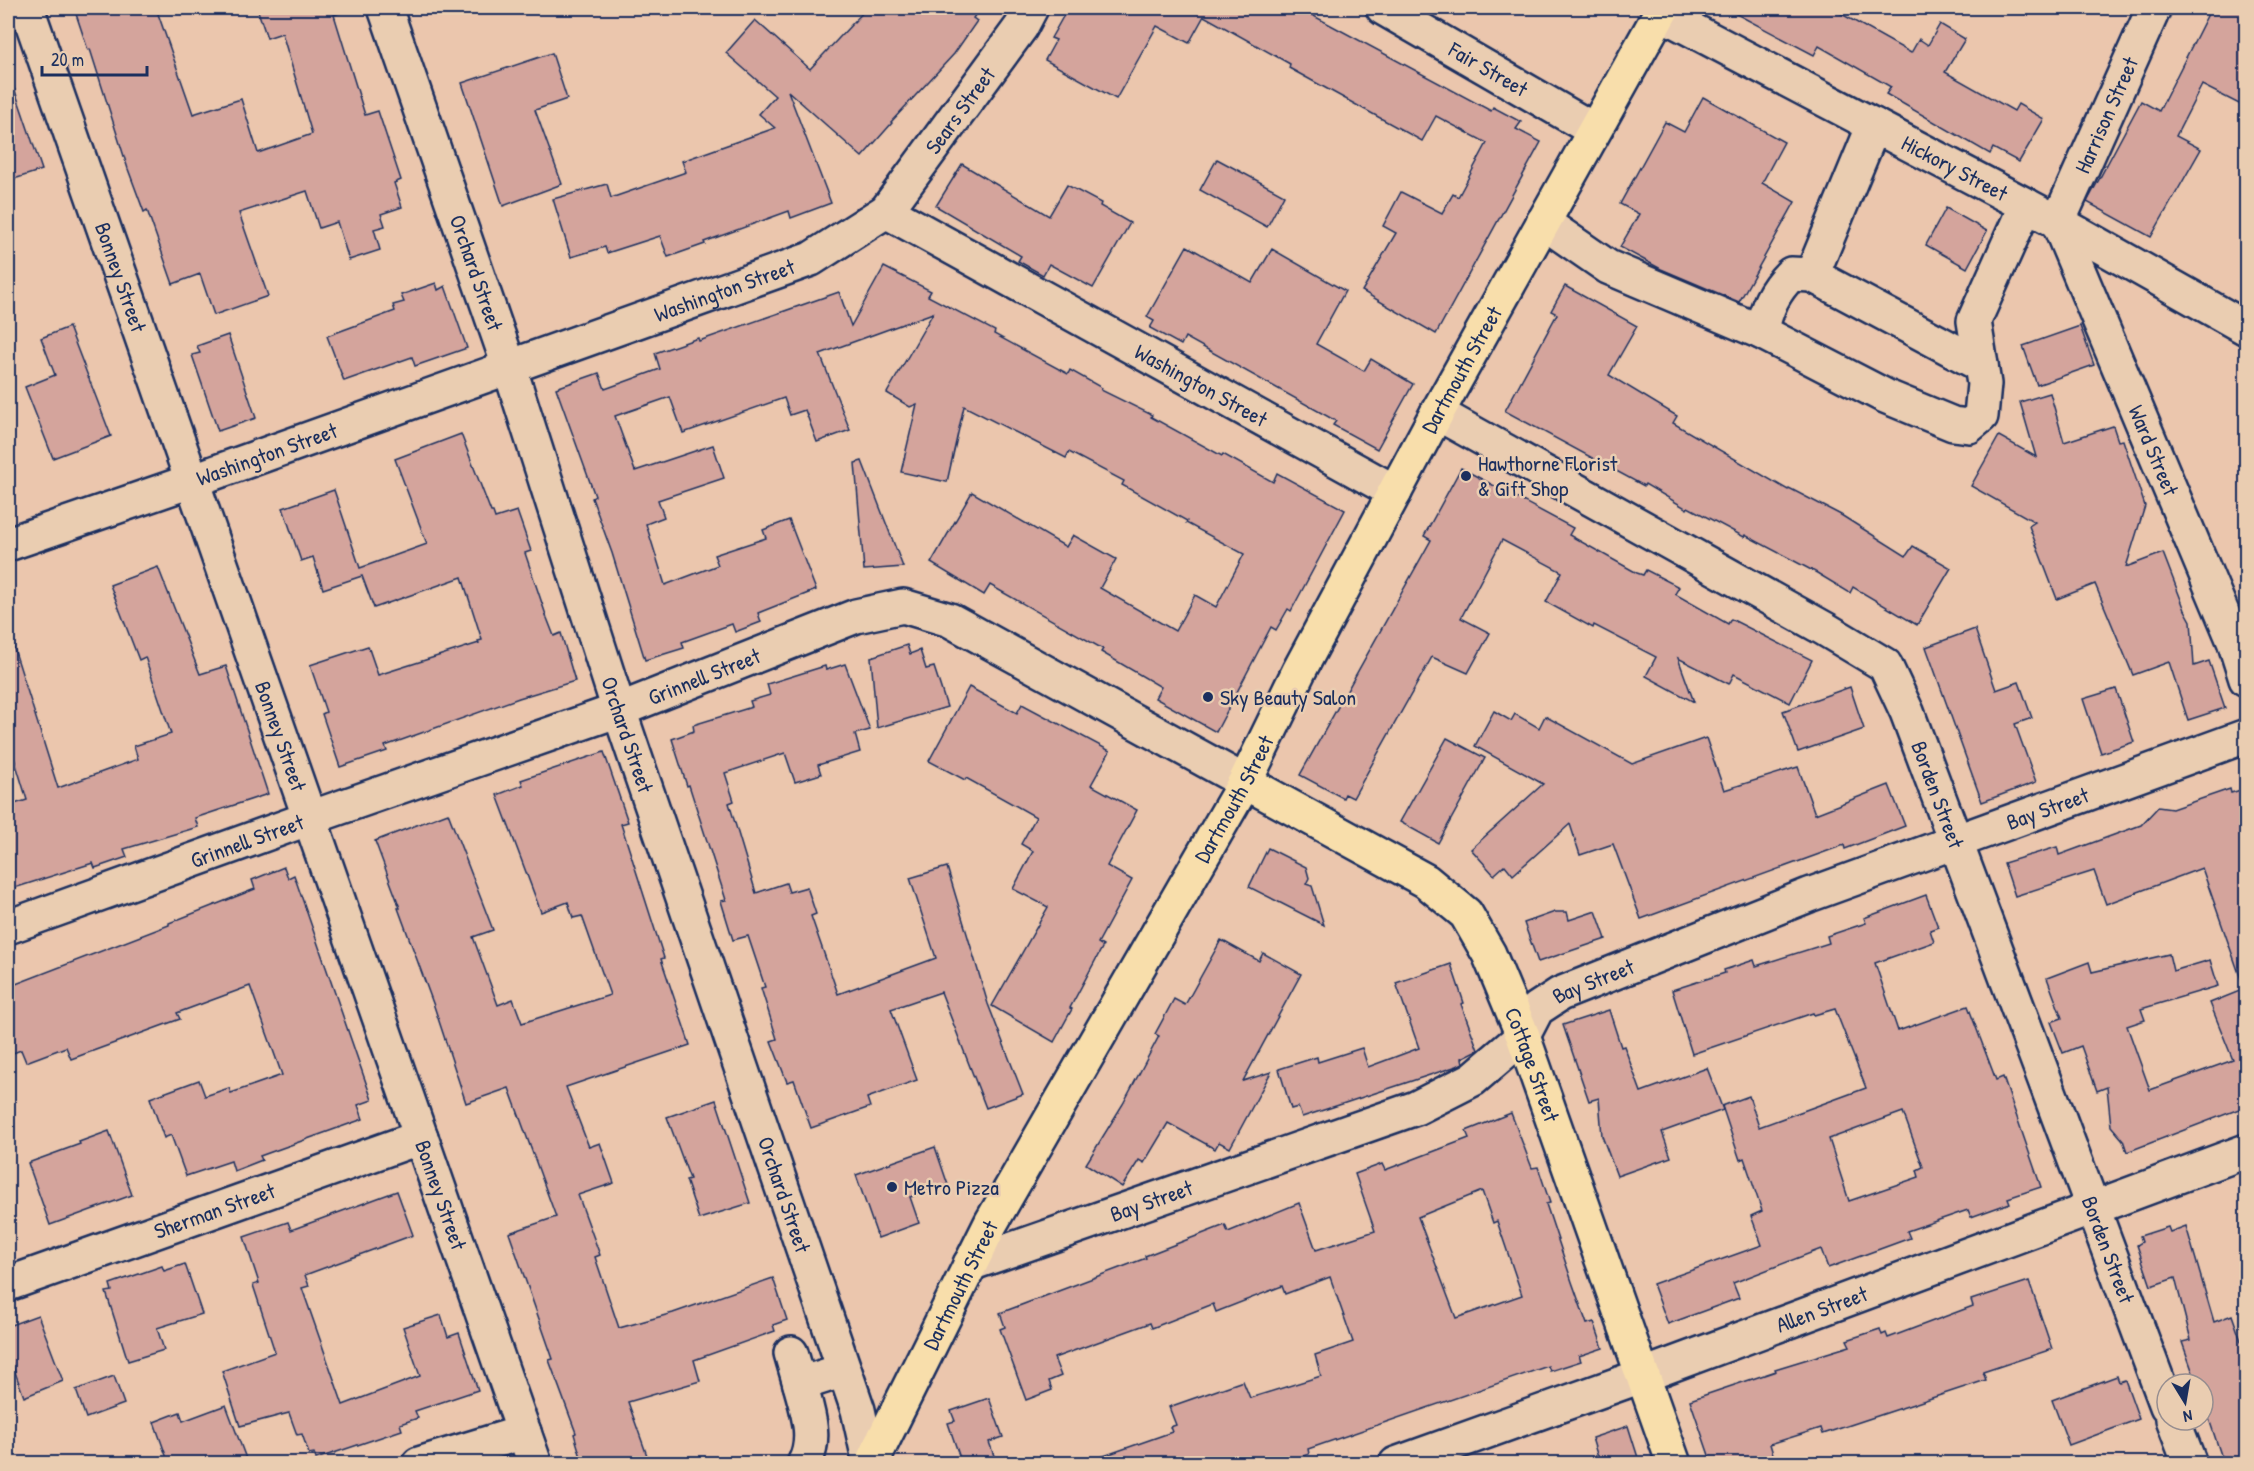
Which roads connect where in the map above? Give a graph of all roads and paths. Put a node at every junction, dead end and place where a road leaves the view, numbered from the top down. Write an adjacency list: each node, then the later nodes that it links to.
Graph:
1 (27, 8): 19 (street, Bonney Street)
2 (384, 8): 17 (street, Orchard Street)
3 (1031, 8): 10 (street, Sears Street)
4 (1383, 8): 8 (street, Fair Street)
5 (2154, 8): 12 (street, Harrison Street)
6 (1661, 10): 7 (street, Hickory Street); 8 (main road, Dartmouth Street)
7 (1874, 125): 9 (street, Hickory Street); 13 (street)
8 (1594, 130): 11 (main road, Dartmouth Street)
9 (2026, 205): 12 (street, Hickory Street); 16 (street)
10 (886, 211): 17 (street, Washington Street); 20 (street, Washington Street)
11 (1543, 222): 15 (street); 18 (main road, Dartmouth Street)
12 (2058, 222): 14 (street, Hickory Street); 22 (street, Ward Street)
13 (1812, 275): 15 (street); 16 (street)
14 (2247, 328)
15 (1761, 332): 16 (street)
16 (1981, 364)
17 (509, 366): 19 (street, Washington Street); 24 (street, Orchard Street)
18 (1437, 413): 20 (main road, Dartmouth Street); 28 (street, Borden Street)
19 (194, 480): 21 (street, Washington Street); 27 (street, Bonney Street)
20 (1395, 492): 26 (main road, Dartmouth Street)
21 (8, 544)
22 (2240, 630): 23 (street, Ward Street)
23 (2247, 679)
24 (620, 710): 26 (street, Grinnell Street); 27 (street, Grinnell Street); 36 (street, Orchard Street)
25 (2247, 736): 28 (street, Bay Street)
26 (1245, 782): 30 (main road, Cottage Street); 34 (main road, Dartmouth Street)
27 (310, 818): 29 (street, Grinnell Street); 31 (street, Bonney Street)
28 (1956, 841): 30 (street, Bay Street); 33 (street, Borden Street)
29 (8, 927)
30 (1523, 1036): 34 (street, Bay Street); 38 (main road, Cottage Street)
31 (421, 1137): 35 (street, Sherman Street); 39 (street, Bonney Street)
32 (2247, 1151): 33 (street, Allen Street)
33 (2092, 1209): 37 (street, Borden Street); 38 (street, Allen Street)
34 (970, 1264): 44 (main road, Dartmouth Street)
35 (8, 1284)
36 (844, 1370): 43 (street); 44 (street, Orchard Street)
37 (2155, 1374)
38 (1644, 1375): 45 (street, Allen Street); 46 (main road, Cottage Street)
39 (524, 1432): 41 (street); 42 (street, Bonney Street)
40 (2178, 1432): 47 (street)
41 (419, 1464)
42 (535, 1464)
43 (804, 1464)
44 (871, 1464)
45 (1396, 1464)
46 (1674, 1464)
47 (2190, 1464)

